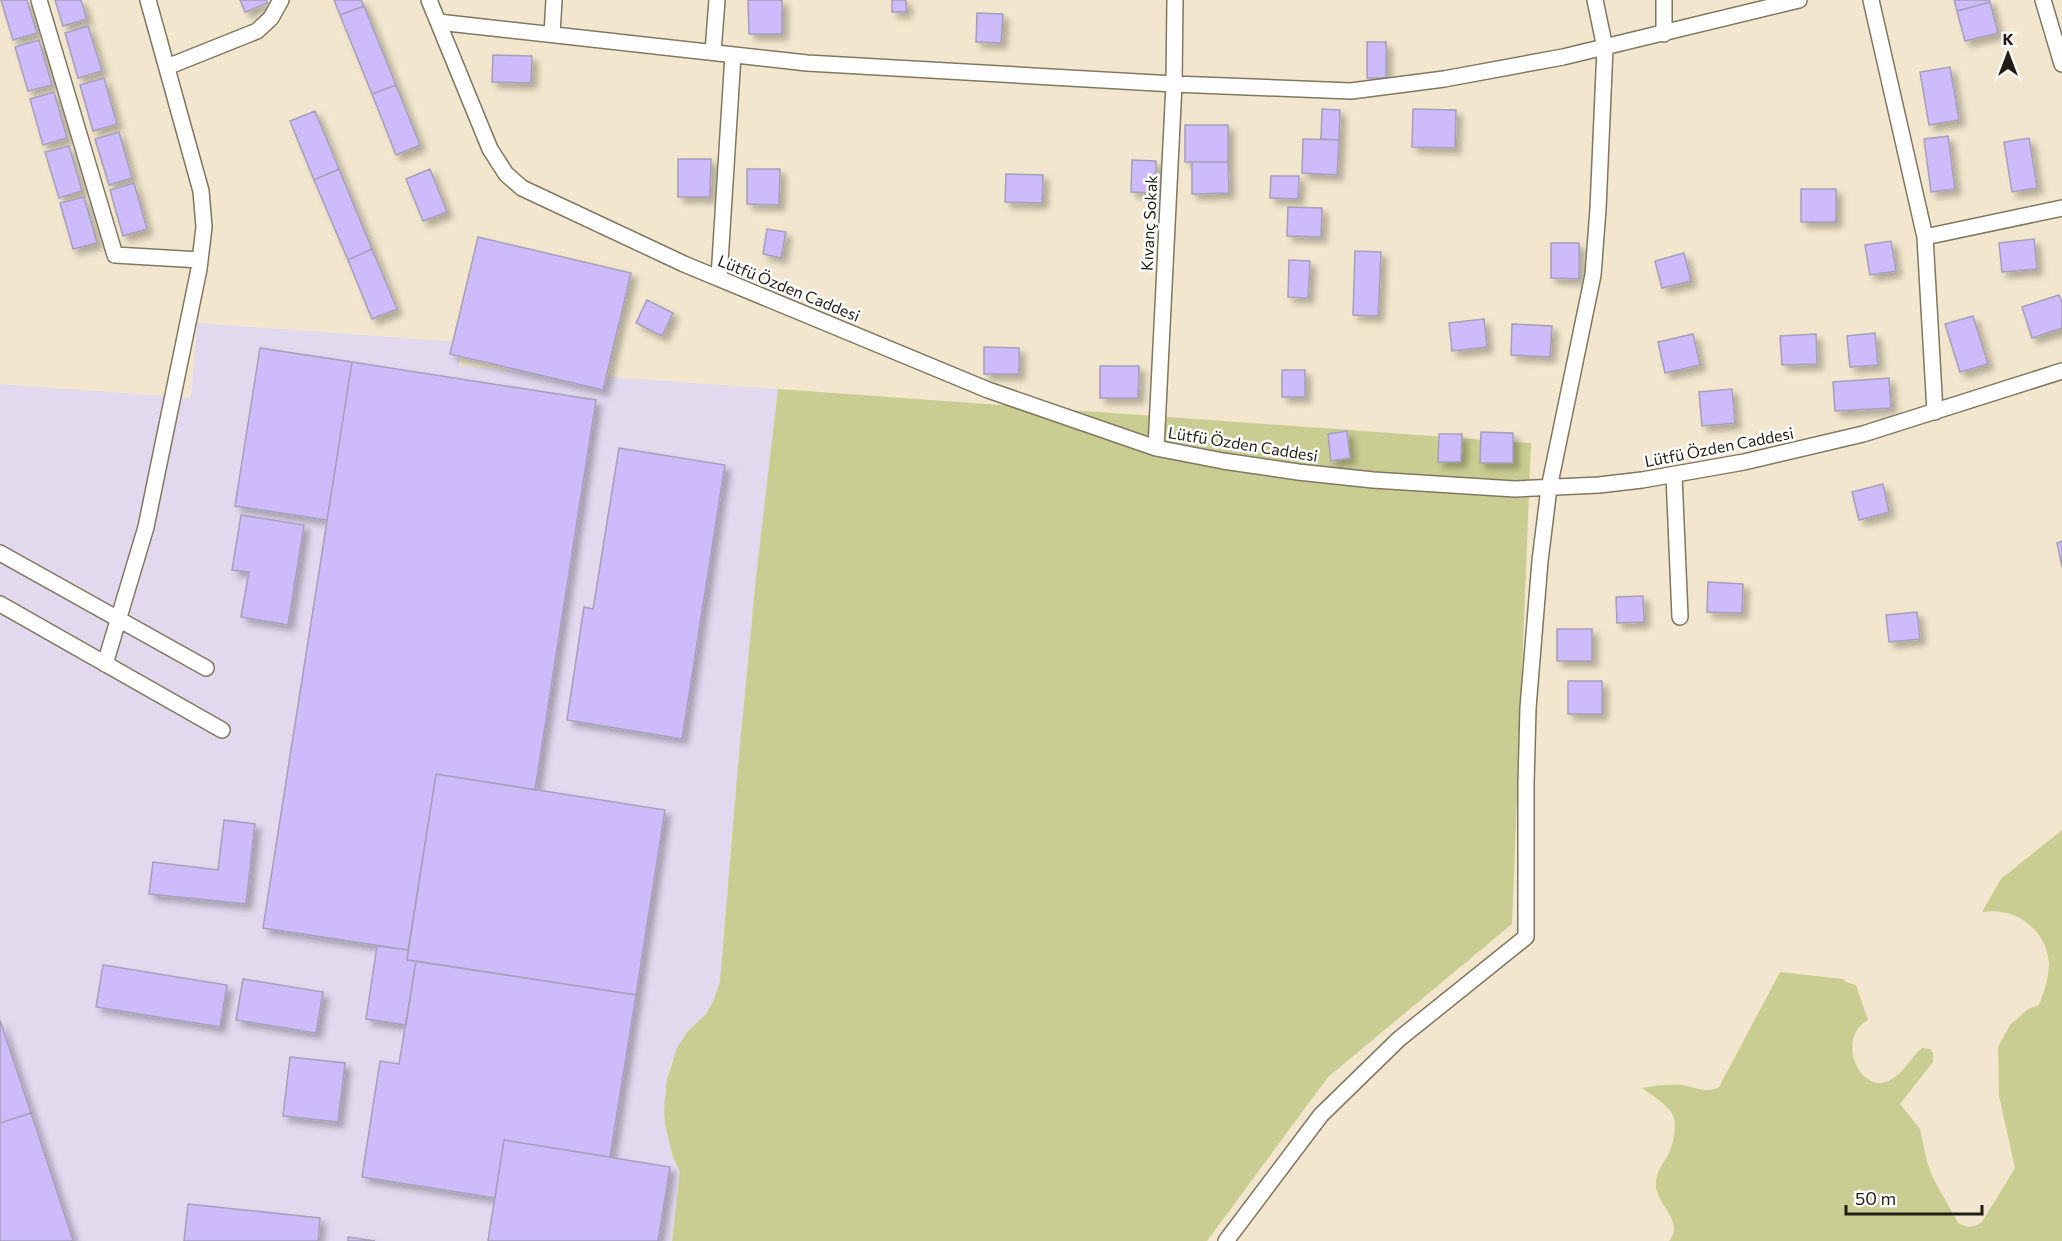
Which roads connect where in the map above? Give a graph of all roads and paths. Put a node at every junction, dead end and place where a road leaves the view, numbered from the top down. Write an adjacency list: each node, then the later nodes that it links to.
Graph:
1 (39, 0): 24 (street)
2 (148, 0): 20 (street)
3 (281, 0): 20 (street)
4 (429, 0): 13 (street, Lütfü Özden Caddesi)
5 (554, 0): 14 (street)
6 (717, 0): 17 (street)
7 (1175, 0): 21 (street, Kıvanç Sokak)
8 (1595, 0): 16 (street)
9 (1664, 0): 15 (street)
10 (1798, 0): 15 (street)
11 (1871, 0): 23 (street)
12 (2043, 0): 19 (street)
13 (438, 22): 14 (street); 25 (street, Lütfü Özden Caddesi)
14 (552, 34): 17 (street)
15 (1664, 34): 16 (street)
16 (1605, 48): 21 (street); 30 (street)
17 (713, 52): 18 (street)
18 (733, 55): 21 (street); 25 (street)
19 (2062, 64)
20 (167, 67): 24 (street)
21 (1174, 84): 28 (street, Kıvanç Sokak)
22 (2062, 208): 23 (street)
23 (1925, 237): 27 (street)
24 (200, 260): 34 (street)
25 (719, 278): 28 (street, Lütfü Özden Caddesi)
26 (2062, 371): 27 (street, Lütfü Özden Caddesi)
27 (1935, 412): 29 (street, Lütfü Özden Caddesi)
28 (1156, 448): 30 (street, Lütfü Özden Caddesi)
29 (1674, 475): 30 (street, Lütfü Özden Caddesi); 33 (street)
30 (1549, 489): 38 (street)
31 (0, 553): 34 (street)
32 (0, 604): 35 (street)
33 (1680, 617)
34 (118, 619): 35 (street); 36 (street)
35 (105, 664): 37 (street)
36 (206, 668)
37 (222, 730)
38 (1226, 1241)

